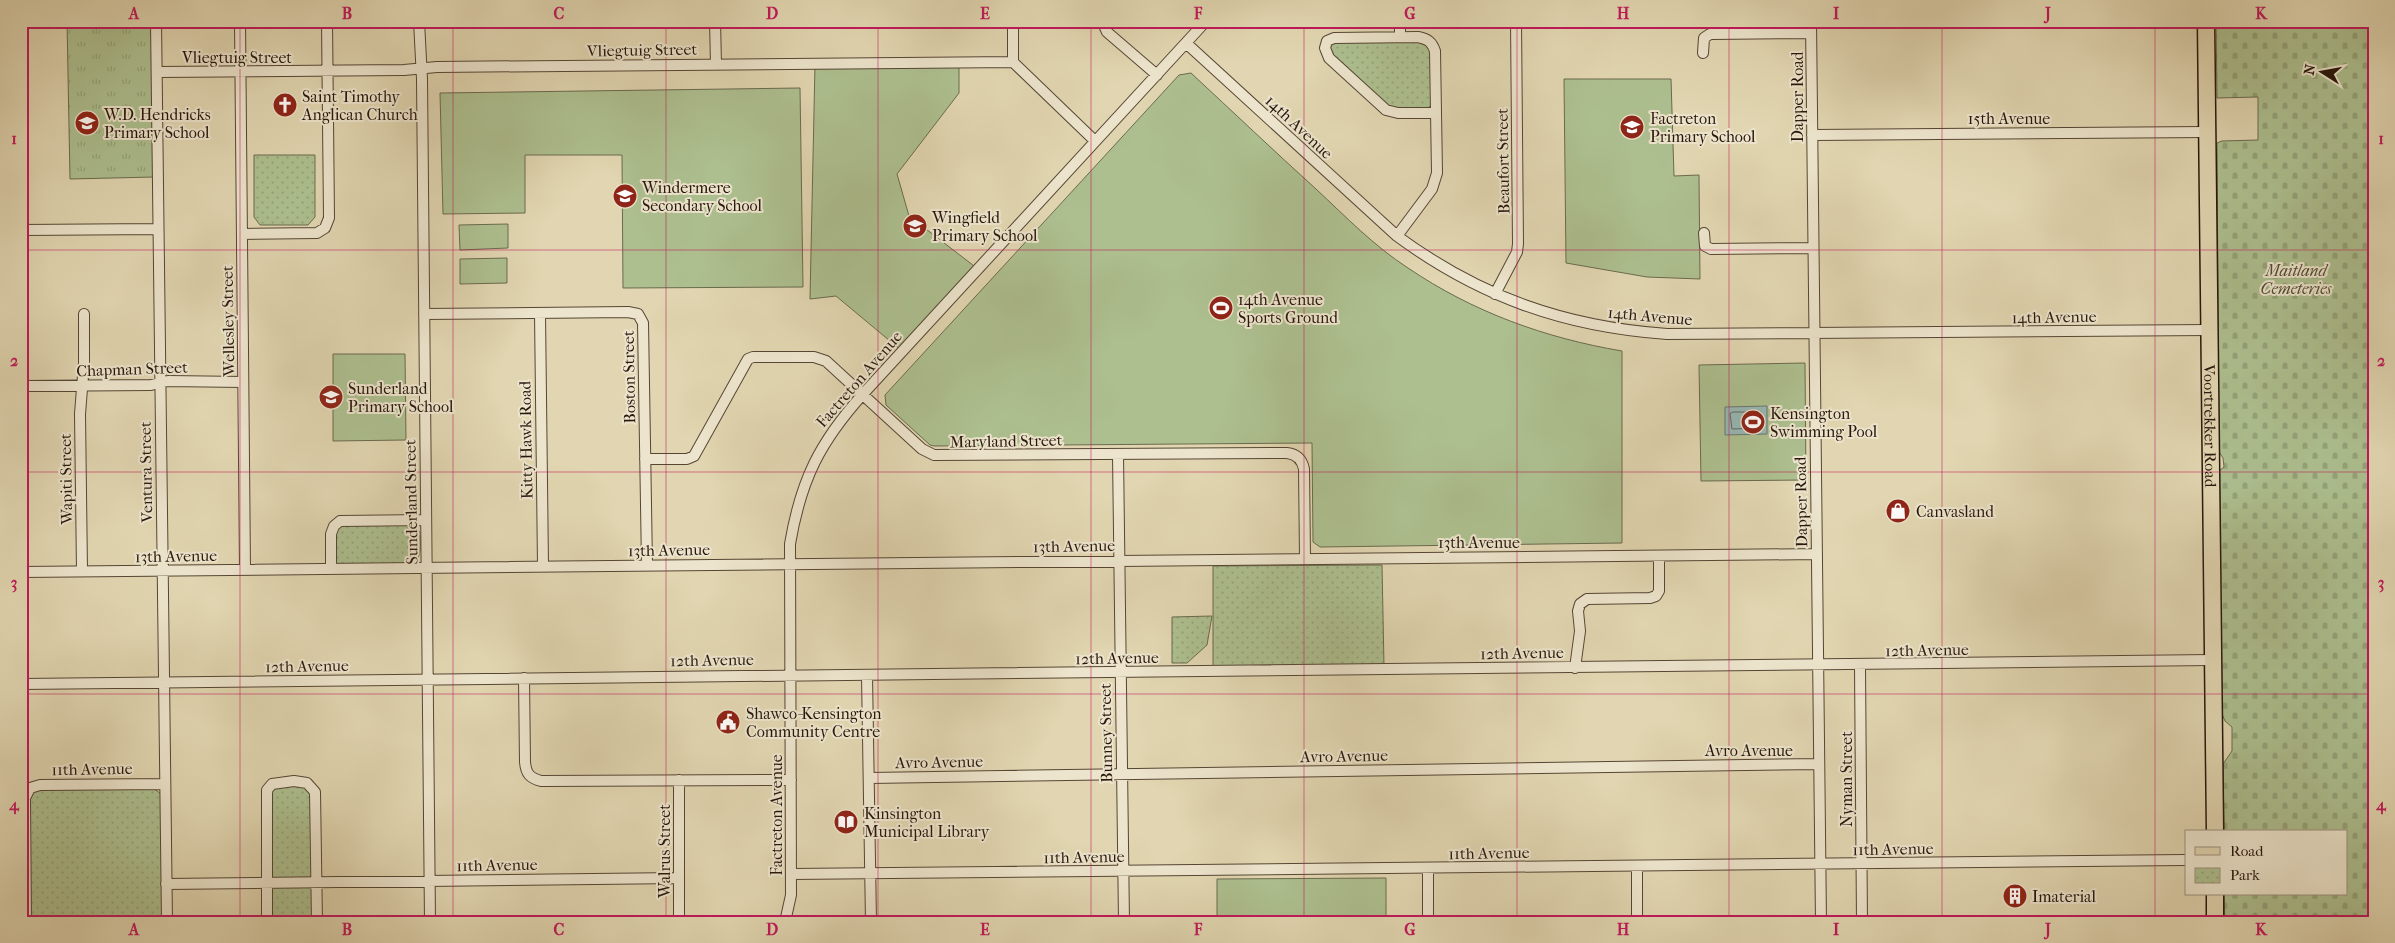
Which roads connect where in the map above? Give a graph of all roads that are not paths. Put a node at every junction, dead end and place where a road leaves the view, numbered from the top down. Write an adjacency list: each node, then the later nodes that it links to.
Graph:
1 (156, 21): 20 (street, Ventura Street)
2 (240, 21): 21 (street, Wellesley Street)
3 (326, 21): 22 (street)
4 (419, 21): 19 (street, Sunderland Street)
5 (715, 21): 18 (street)
6 (1013, 21): 17 (street)
7 (1102, 21): 23 (street)
8 (1206, 21): 15 (street, Factreton Avenue)
9 (1400, 21): 14 (street)
10 (1516, 21): 34 (street, Beaufort Street)
11 (1811, 21): 13 (street, Dapper Road)
12 (2206, 21): 25 (main road, Voortrekker Road)
13 (1811, 33): 16 (street); 26 (street, Dapper Road)
14 (1400, 37): 24 (street); 24 (street)
15 (1186, 43): 23 (street, Factreton Avenue); 32 (street, 14th Avenue)
16 (1703, 53)
17 (1013, 62): 18 (street, Vliegtuig Street); 27 (street)
18 (716, 64): 19 (street, Vliegtuig Street)
19 (421, 69): 22 (street, Vliegtuig Street); 37 (street, Sunderland Street)
20 (157, 72): 21 (street, Vliegtuig Street); 29 (street, Ventura Street)
21 (241, 72): 22 (street, Vliegtuig Street); 31 (street, Wellesley Street)
22 (327, 72): 31 (street)
23 (1157, 75): 27 (street, Factreton Avenue)
24 (1435, 113): 32 (street)
25 (2207, 132): 26 (street, 15th Avenue); 38 (main road, Voortrekker Road)
26 (1812, 135): 33 (street, Dapper Road)
27 (1096, 141): 44 (street, Factreton Avenue)
28 (21, 230): 29 (street)
29 (158, 230): 41 (street, Ventura Street)
30 (1704, 233): 33 (street)
31 (242, 234): 40 (street, Wellesley Street)
32 (1397, 236): 34 (street, 14th Avenue)
33 (1813, 248): 39 (street, Dapper Road)
34 (1495, 294): 39 (street, 14th Avenue)
35 (540, 313): 37 (street, Boston Street); 46 (street, Boston Street); 53 (street, Kitty Hawk Road)
36 (84, 314): 43 (street, Wapiti Street)
37 (424, 314): 47 (street, Sunderland Street)
38 (2209, 330): 39 (street, 14th Avenue); 61 (main road, Voortrekker Road)
39 (1814, 334): 48 (street, Dapper Road)
40 (243, 382): 41 (street, Chapman Street); 56 (street, Wellesley Street)
41 (160, 383): 43 (street, Chapman Street); 58 (street, Ventura Street)
42 (21, 386): 43 (street, Chapman Street)
43 (82, 387): 60 (street, Wapiti Street)
44 (863, 394): 45 (street, Maryland Street); 46 (street, Maryland Street); 52 (street, Factreton Avenue)
45 (1118, 454): 50 (street, Maryland Street); 51 (street, Bunney Street)
46 (645, 459): 54 (street, Boston Street)
47 (426, 520): 55 (street, Sunderland Street); 57 (street)
48 (1816, 554): 49 (street, 13th Avenue); 62 (street, Dapper Road)
49 (1659, 556): 50 (street, 13th Avenue); 64 (street)
50 (1305, 558): 51 (street, 13th Avenue)
51 (1119, 561): 52 (street, 13th Avenue); 65 (street, Bunney Street)
52 (790, 564): 54 (street, 13th Avenue); 66 (street, Factreton Avenue)
53 (543, 566): 54 (street, 13th Avenue); 55 (street, 13th Avenue)
54 (647, 566)
55 (426, 568): 57 (street, 13th Avenue); 69 (street, Sunderland Street)
56 (245, 570): 57 (street, 13th Avenue); 58 (street, 13th Avenue)
57 (331, 570)
58 (162, 571): 60 (street, 13th Avenue); 70 (street, Ventura Street)
59 (21, 572): 60 (street, 13th Avenue)
60 (82, 572)
61 (2212, 660): 63 (street, 12th Avenue); 78 (main road, Voortrekker Road)
62 (1818, 666): 63 (street, 12th Avenue); 64 (street, 12th Avenue); 72 (street, Dapper Road)
63 (1860, 666): 80 (street, Nyman Street)
64 (1575, 668): 65 (street, 12th Avenue)
65 (1121, 673): 67 (street, 12th Avenue); 73 (street, Bunney Street)
66 (790, 674): 67 (street, 12th Avenue); 68 (street, 12th Avenue); 76 (street, Factreton Avenue)
67 (867, 675): 74 (street)
68 (524, 678): 69 (street, 12th Avenue); 75 (street)
69 (428, 679): 70 (street, 12th Avenue); 88 (street, Sunderland Street)
70 (164, 682): 71 (street, 12th Avenue); 77 (street, Ventura Street)
71 (21, 684)
72 (1819, 764): 73 (street, Avro Avenue); 81 (street, Dapper Road)
73 (1122, 774): 74 (street, Avro Avenue); 84 (street, Bunney Street)
74 (869, 778): 86 (street)
75 (679, 780): 76 (street); 87 (street, Walrus Street)
76 (791, 780): 85 (street, Factreton Avenue)
77 (165, 784): 91 (street, Ventura Street); 92 (street, 11th Avenue)
78 (2215, 830)
79 (2185, 860): 80 (street, 11th Avenue)
80 (1861, 864): 81 (street, 11th Avenue); 106 (street, Nyman Street)
81 (1820, 865): 82 (street, 11th Avenue); 105 (street, Dapper Road)
82 (1637, 866): 83 (street, 11th Avenue); 104 (street)
83 (1428, 868): 84 (street, 11th Avenue); 103 (street)
84 (1123, 871): 86 (street, 11th Avenue); 102 (street, Bunney Street)
85 (791, 874): 86 (street, 11th Avenue); 100 (street, Factreton Avenue)
86 (870, 874): 101 (street)
87 (679, 878): 88 (street, 11th Avenue); 99 (street, Walrus Street)
88 (430, 881): 90 (street, 11th Avenue); 98 (street, Sunderland Street)
89 (267, 882): 90 (street, 11th Avenue); 90 (street); 91 (street, 11th Avenue); 96 (street)
90 (316, 882): 97 (street)
91 (166, 884): 95 (street, Ventura Street)
92 (23, 886): 94 (street, 11th Avenue)
93 (2215, 896): 107 (main road)
94 (26, 922)
95 (167, 922)
96 (267, 922)
97 (317, 922)
98 (430, 922)
99 (679, 922)
100 (784, 922)
101 (871, 922)
102 (1124, 922)
103 (1428, 922)
104 (1637, 922)
105 (1821, 922)
106 (1862, 922)
107 (2215, 922)

